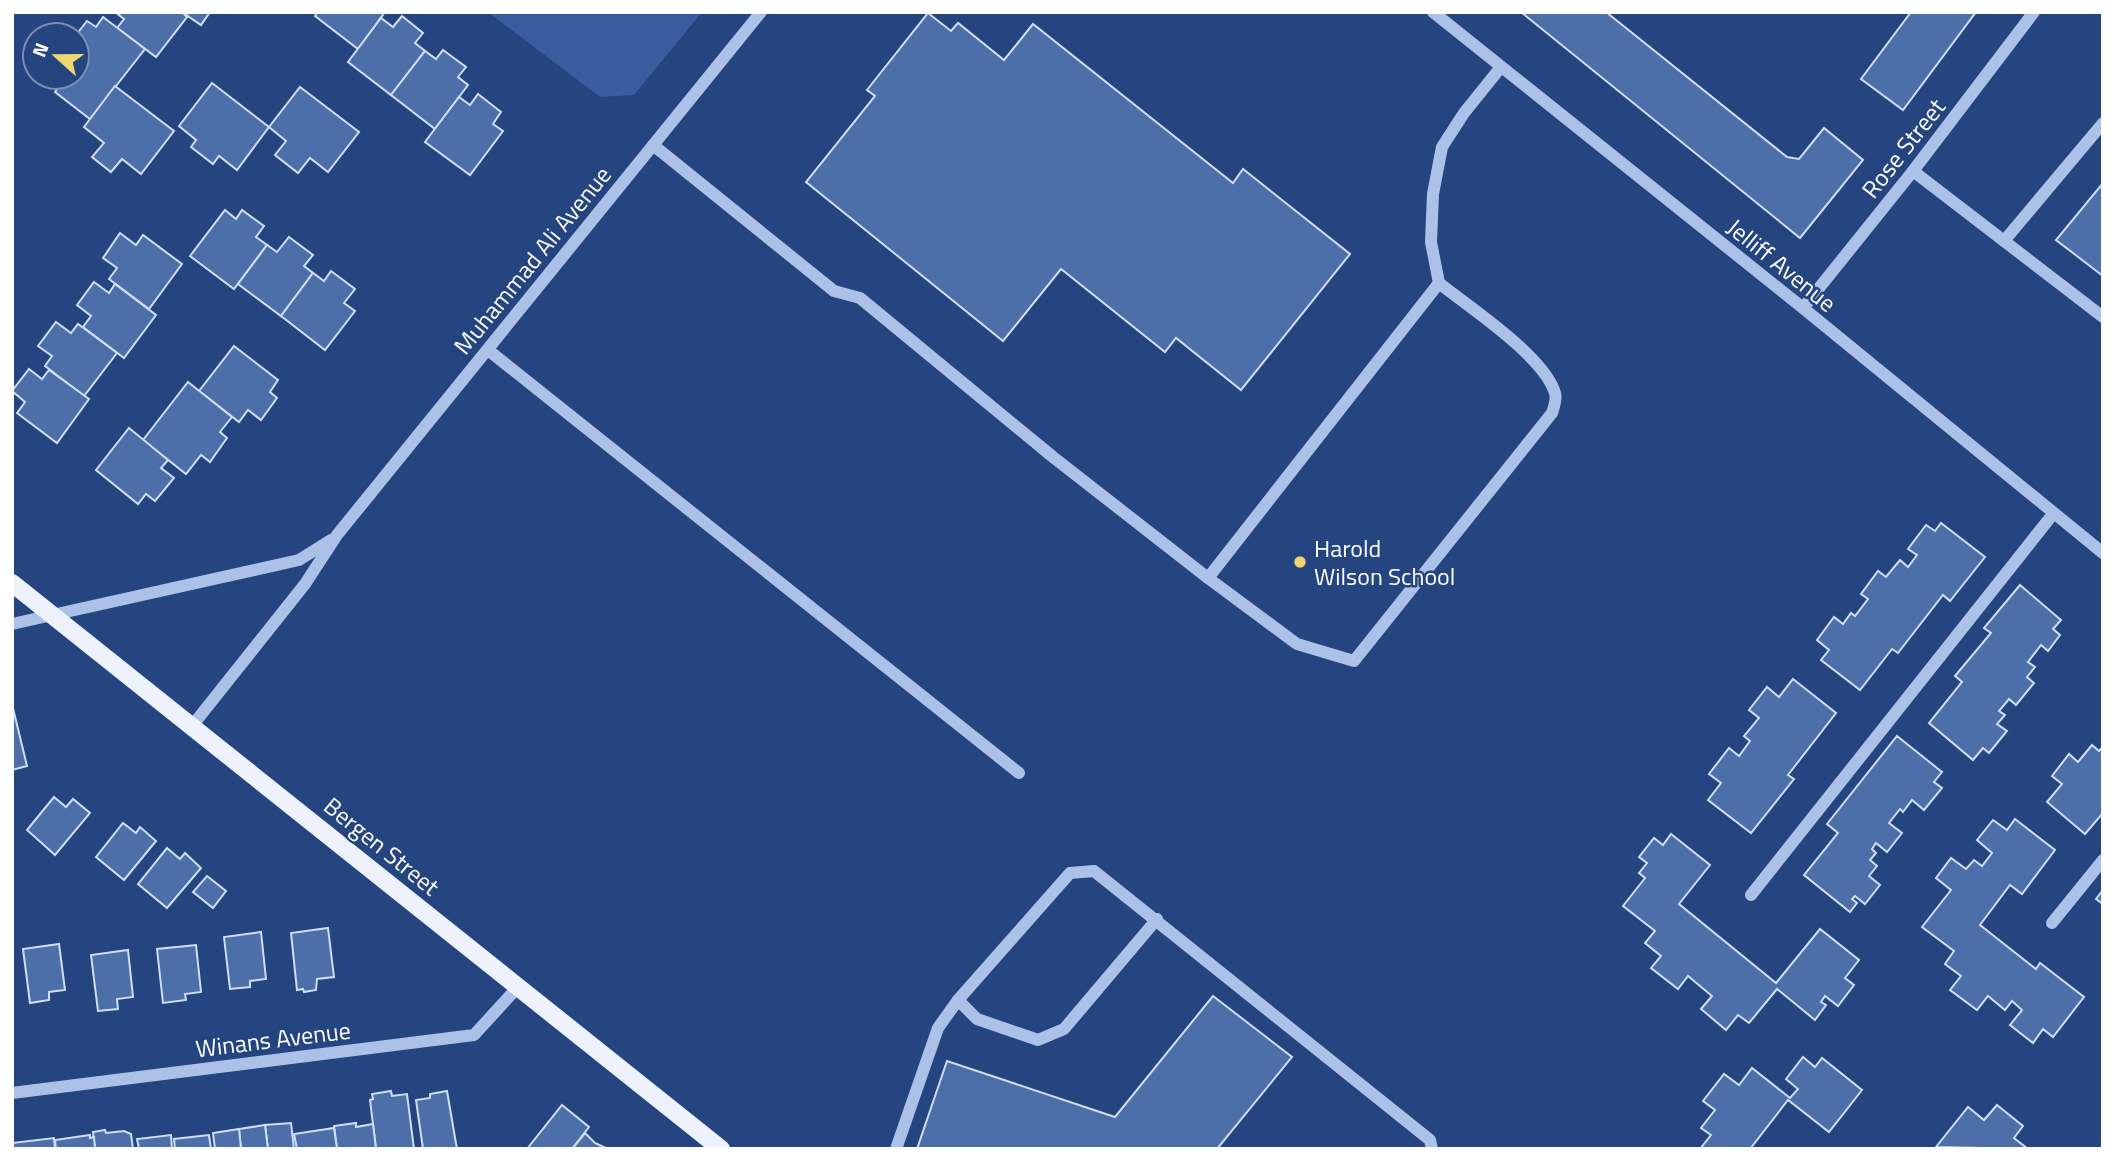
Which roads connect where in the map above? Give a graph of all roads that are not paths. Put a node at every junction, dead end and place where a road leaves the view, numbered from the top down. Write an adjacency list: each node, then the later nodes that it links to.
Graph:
1 (761, 12): 6 (street, Muhammad Ali Avenue)
2 (1433, 12): 4 (street, Jelliff Avenue)
3 (2034, 12): 7 (street, Rose Street)
4 (1501, 67): 9 (street); 10 (street, Jelliff Avenue)
5 (2103, 122): 8 (street)
6 (653, 145): 12 (street, Muhammad Ali Avenue); 16 (street)
7 (1913, 171): 8 (street); 10 (street, Rose Street)
8 (2004, 241): 11 (street)
9 (1439, 283): 16 (street); 16 (street)
10 (1803, 308): 13 (street, Jelliff Avenue)
11 (2103, 317)
12 (488, 350): 14 (street, Muhammad Ali Avenue); 21 (street)
13 (2053, 514): 15 (street, Jelliff Avenue); 23 (street)
14 (337, 536): 18 (street, Muhammad Ali Avenue); 20 (street, Muhammad Ali Avenue)
15 (2103, 553)
16 (1208, 578)
17 (12, 583): 18 (main road, Bergen Street)
18 (56, 616): 19 (street, Muhammad Ali Avenue); 20 (main road, Bergen Street)
19 (12, 624)
20 (192, 726): 26 (main road, Bergen Street)
21 (1019, 773)
22 (2103, 860): 25 (street)
23 (1751, 895)
24 (1157, 919): 27 (street); 27 (street); 31 (street)
25 (2052, 923)
26 (518, 987): 28 (street, Winans Avenue); 29 (main road, Bergen Street)
27 (958, 1000): 30 (street)
28 (12, 1093)
29 (721, 1149)
30 (896, 1149)
31 (1433, 1149)

